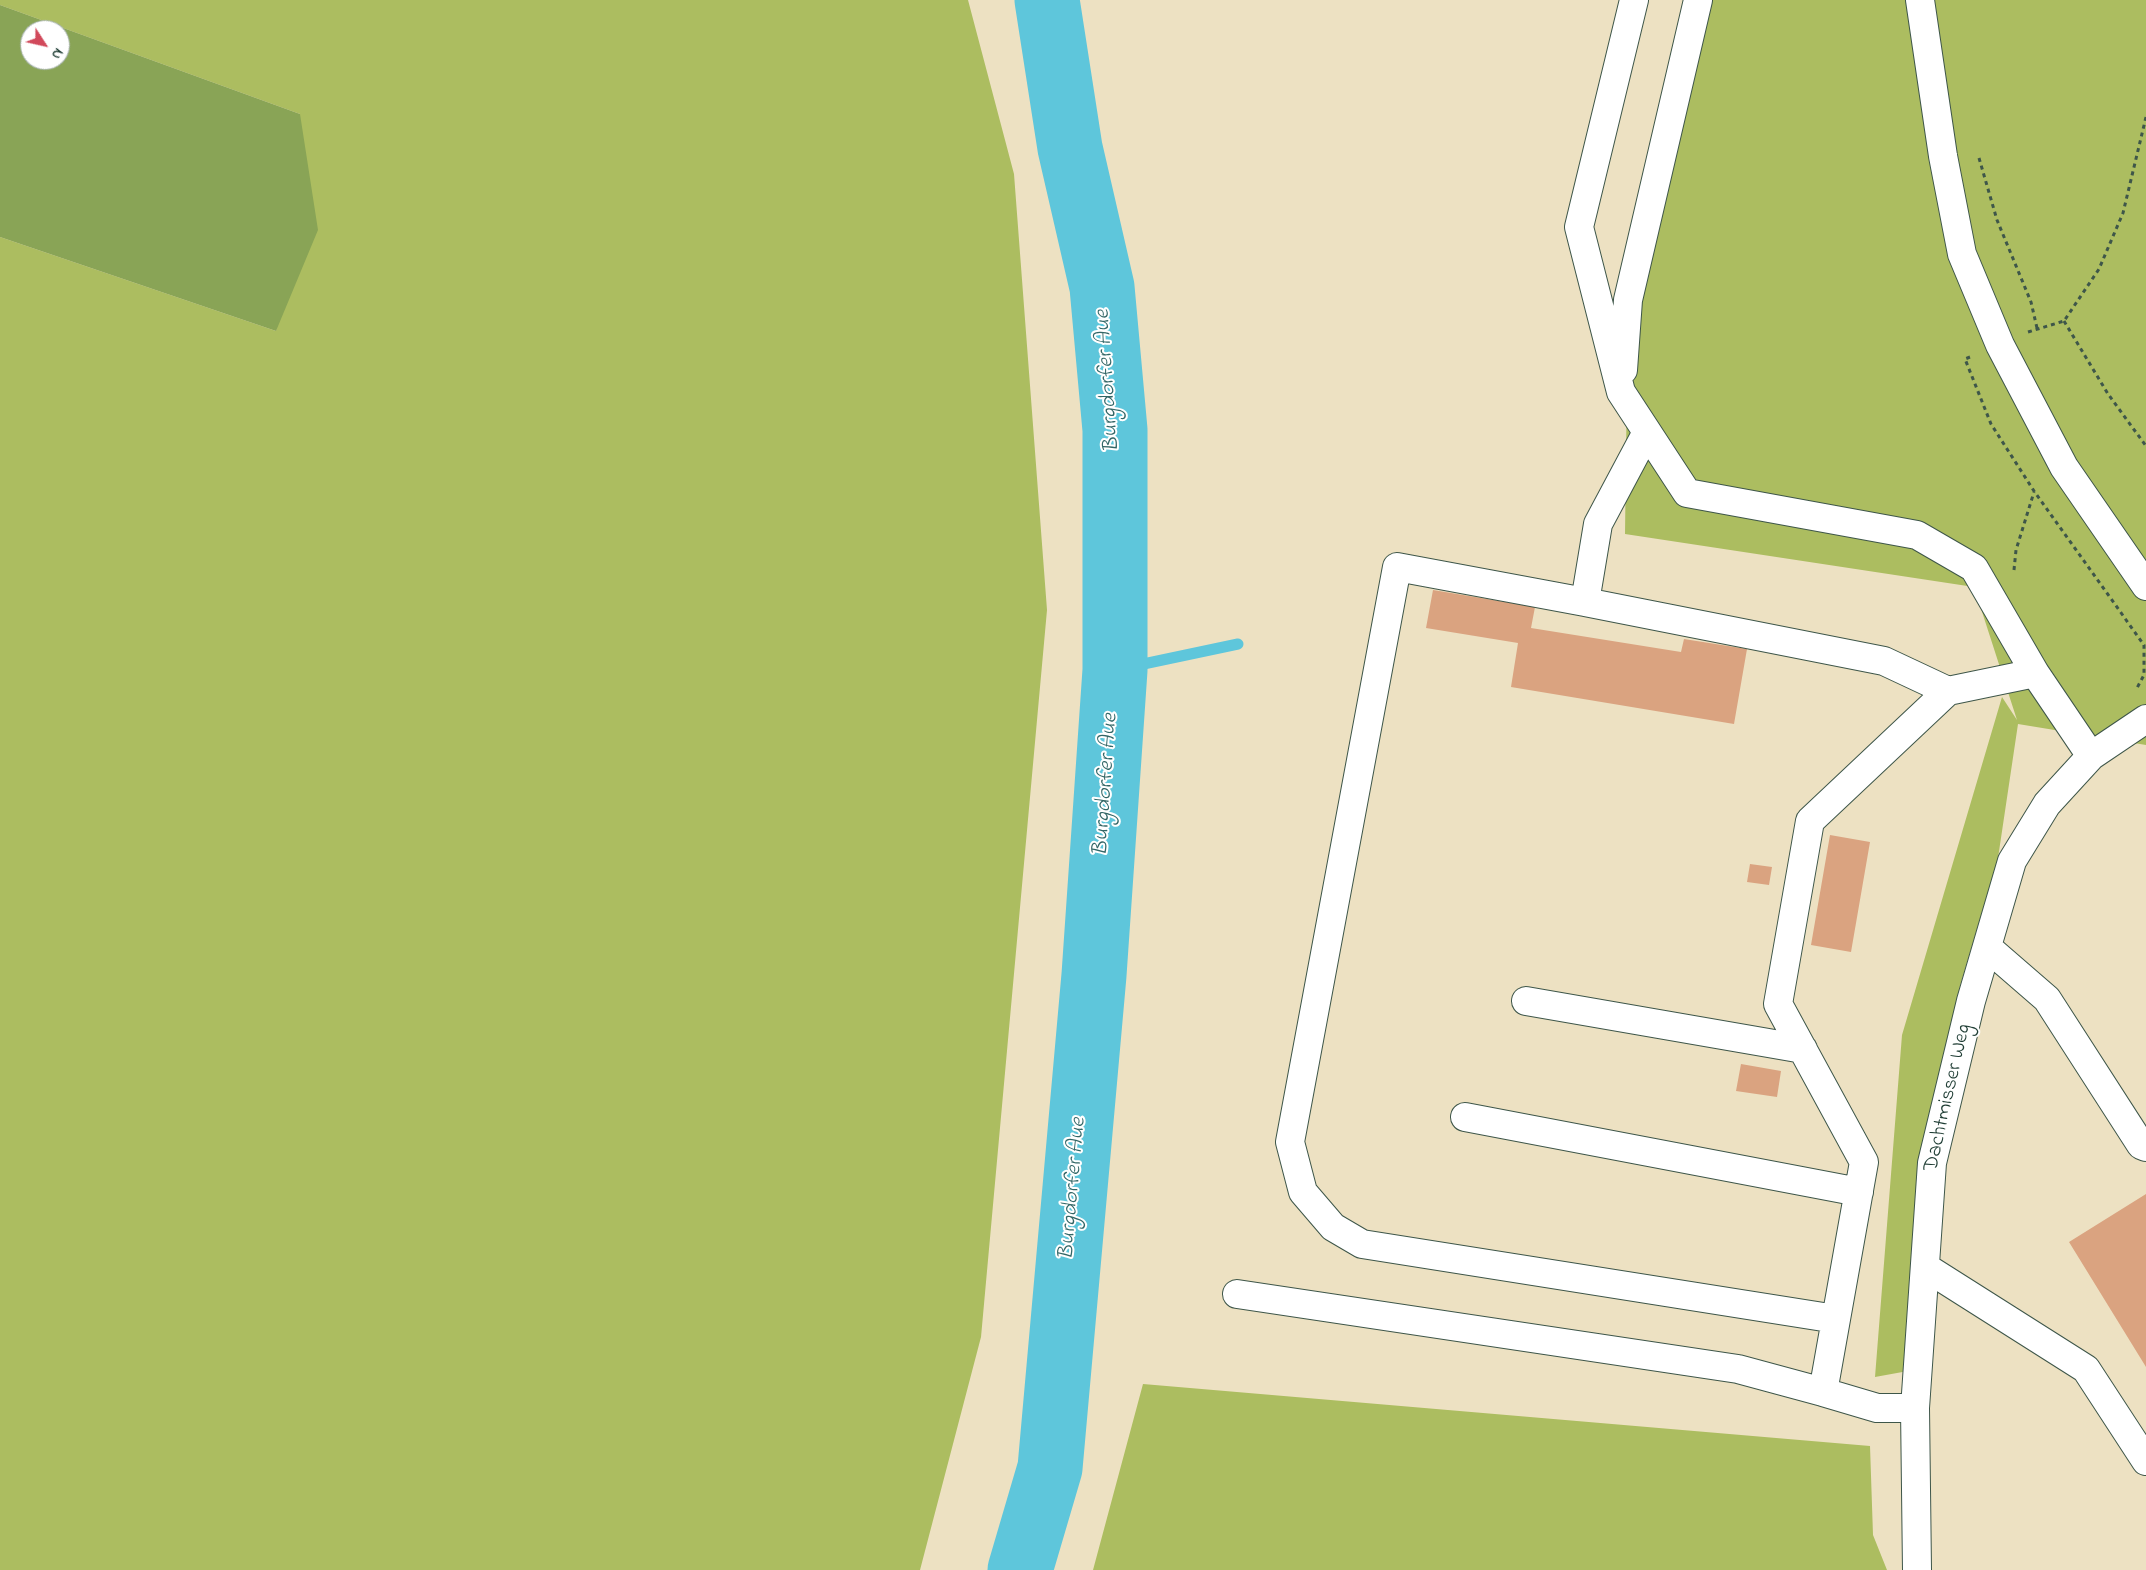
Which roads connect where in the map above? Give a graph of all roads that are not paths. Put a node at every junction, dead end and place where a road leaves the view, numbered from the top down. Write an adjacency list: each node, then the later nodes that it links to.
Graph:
1 (1634, 0): 4 (street)
2 (1698, 0): 4 (street)
3 (1920, 0): 6 (street)
4 (1621, 392): 5 (street)
5 (1647, 432): 7 (street); 8 (street)
6 (2146, 586)
7 (1584, 602): 9 (street); 20 (street)
8 (2035, 673): 9 (street); 11 (street)
9 (1948, 691): 14 (street)
10 (2146, 719): 11 (street, Dachtmisser Weg)
11 (2091, 756): 12 (street, Dachtmisser Weg)
12 (1987, 947): 16 (street); 18 (street, Dachtmisser Weg)
13 (1526, 1001): 14 (street)
14 (1802, 1049): 17 (street)
15 (1465, 1117): 17 (street)
16 (2146, 1147)
17 (1859, 1192): 20 (street)
18 (1925, 1267): 22 (street, Dachtmisser Weg); 23 (street)
19 (1237, 1294): 21 (street)
20 (1836, 1319): 21 (street)
21 (1823, 1392): 22 (street)
22 (1916, 1408): 24 (street, Dachtmisser Weg)
23 (2146, 1462)
24 (1917, 1570)

